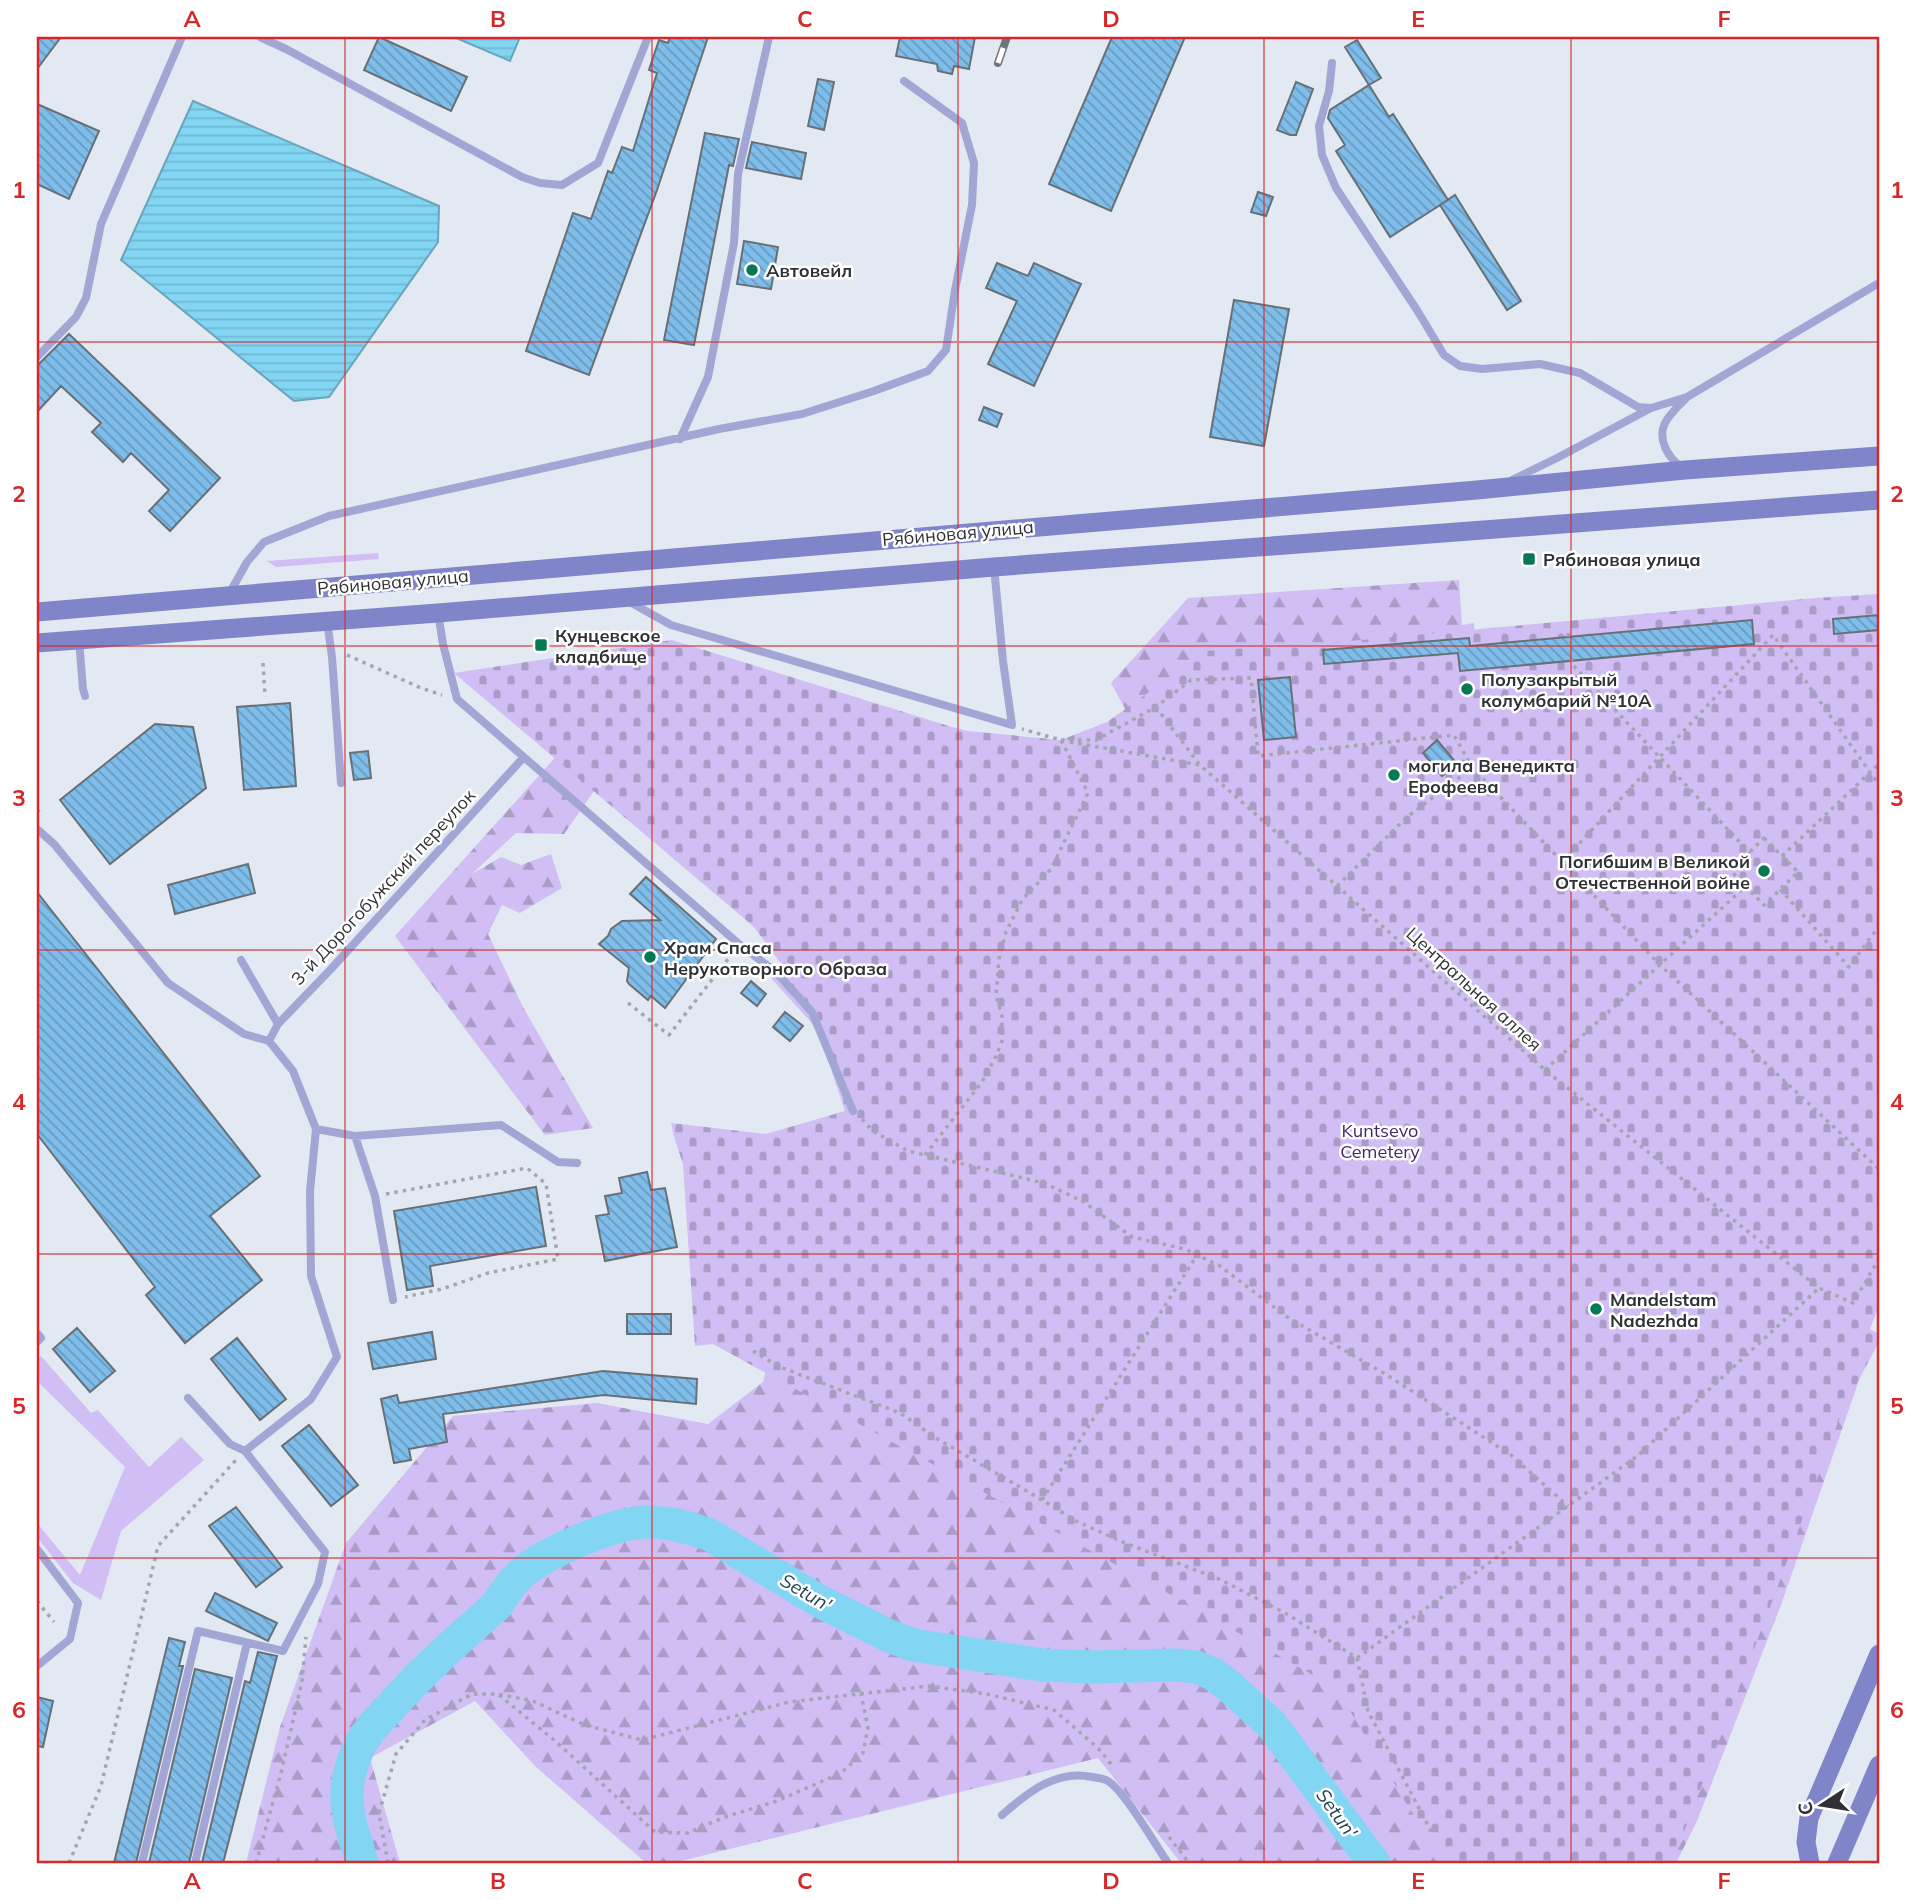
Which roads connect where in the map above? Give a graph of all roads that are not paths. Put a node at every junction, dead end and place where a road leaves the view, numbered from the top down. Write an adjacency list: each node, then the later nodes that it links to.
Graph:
1 (182, 37): 8 (lane)
2 (260, 37): 3 (lane)
3 (648, 37)
4 (769, 37): 11 (lane)
5 (1332, 62): 10 (lane)
6 (904, 81): 11 (lane)
7 (1879, 283): 9 (lane)
8 (37, 358)
9 (1687, 397): 10 (lane); 13 (lane)
10 (1651, 408): 14 (lane)
11 (680, 439): 17 (lane)
12 (1879, 456): 13 (main road, Рябиновая улица)
13 (1685, 470): 14 (main road, Рябиновая улица)
14 (1496, 487): 17 (main road, Рябиновая улица)
15 (1879, 500): 16 (main road, Рябиновая улица)
16 (994, 567): 18 (main road, Рябиновая улица); 18 (lane)
17 (228, 596): 19 (main road, Рябиновая улица)
18 (621, 597): 20 (main road, Рябиновая улица)
19 (37, 612)
20 (438, 613): 21 (main road, Рябиновая улица); 25 (lane)
21 (327, 621): 22 (main road, Рябиновая улица); 26 (lane)
22 (79, 640): 23 (main road, Рябиновая улица); 24 (lane)
23 (37, 643)
24 (85, 696)
25 (523, 758): 29 (lane, 3-й Дорогобужский переулок); 31 (lane)
26 (341, 783)
27 (37, 829): 30 (lane)
28 (241, 960): 29 (lane)
29 (278, 1024): 30 (lane, 3-й Дорогобужский переулок)
30 (270, 1041): 32 (lane)
31 (853, 1111)
32 (316, 1129): 33 (lane); 39 (lane)
33 (355, 1136): 34 (lane); 35 (lane)
34 (577, 1163)
35 (393, 1300)
36 (37, 1333): 37 (lane)
37 (37, 1342)
38 (188, 1398): 39 (lane)
39 (245, 1451): 41 (lane)
40 (37, 1549): 43 (lane)
41 (247, 1643): 46 (lane); 47 (lane)
42 (1879, 1654): 49 (main road)
43 (37, 1666)
44 (1879, 1765): 50 (main road)
45 (1002, 1815): 48 (lane)
46 (142, 1863)
47 (195, 1863)
48 (1168, 1863)
49 (1810, 1863)
50 (1837, 1863)

